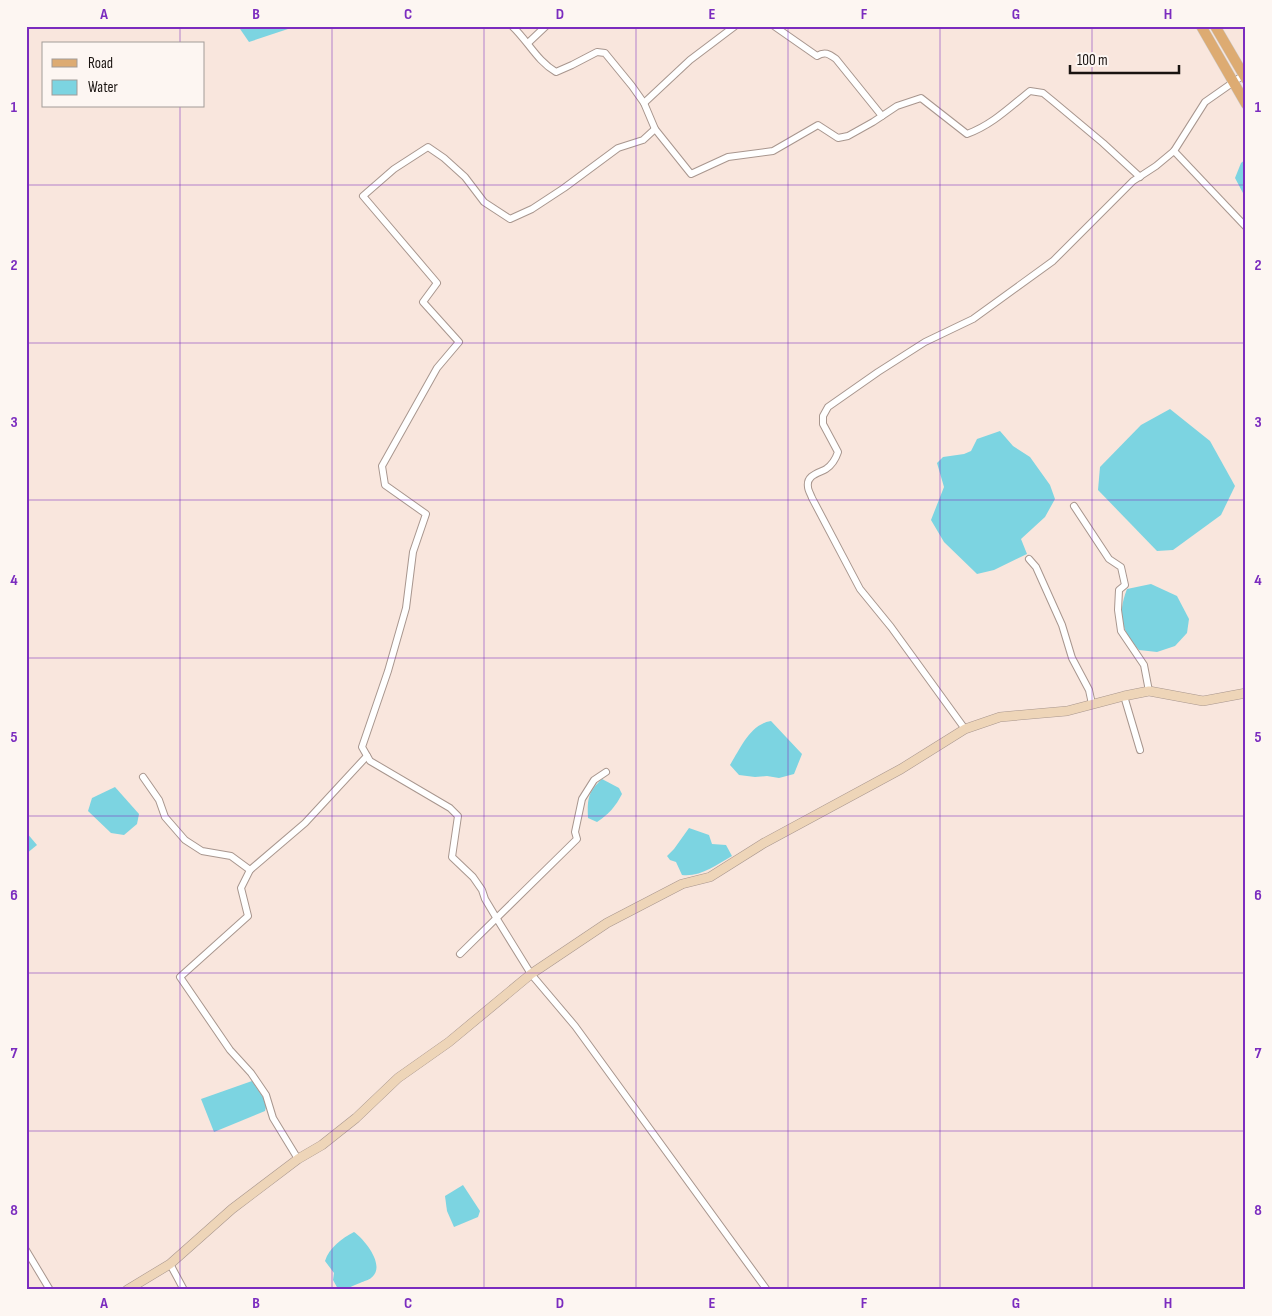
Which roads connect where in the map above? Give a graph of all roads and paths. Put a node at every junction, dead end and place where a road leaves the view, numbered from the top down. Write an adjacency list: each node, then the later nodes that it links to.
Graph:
1 (512, 26): 8 (street)
2 (546, 26): 8 (street)
3 (735, 26): 11 (street)
4 (774, 26): 7 (street)
5 (1200, 26): 10 (main road)
6 (1214, 26): 9 (main road)
7 (785, 29): 13 (street)
8 (528, 43): 11 (street)
9 (1245, 76): 10 (street)
10 (1234, 82): 12 (main road); 15 (street)
11 (644, 103): 14 (street)
12 (1246, 104)
13 (882, 116): 14 (street); 16 (street)
14 (654, 129): 26 (street)
15 (1174, 151): 16 (street); 17 (street)
16 (1140, 177): 24 (street)
17 (1246, 227)
18 (1074, 506): 20 (street)
19 (1029, 559): 23 (street)
20 (1149, 691): 21 (main road); 22 (main road)
21 (1246, 693)
22 (1124, 696): 23 (main road); 25 (street)
23 (1092, 704): 24 (main road)
24 (965, 729): 32 (main road)
25 (1140, 750)
26 (367, 756): 29 (street); 30 (street)
27 (606, 772): 30 (street)
28 (142, 777): 29 (street)
29 (250, 870): 33 (street)
30 (497, 919): 31 (street); 32 (street)
31 (460, 954)
32 (532, 974): 33 (main road); 39 (street)
33 (298, 1160): 35 (main road)
34 (26, 1250): 36 (street)
35 (170, 1264): 37 (main road); 38 (street)
36 (50, 1290)
37 (127, 1290)
38 (184, 1290)
39 (767, 1290)

